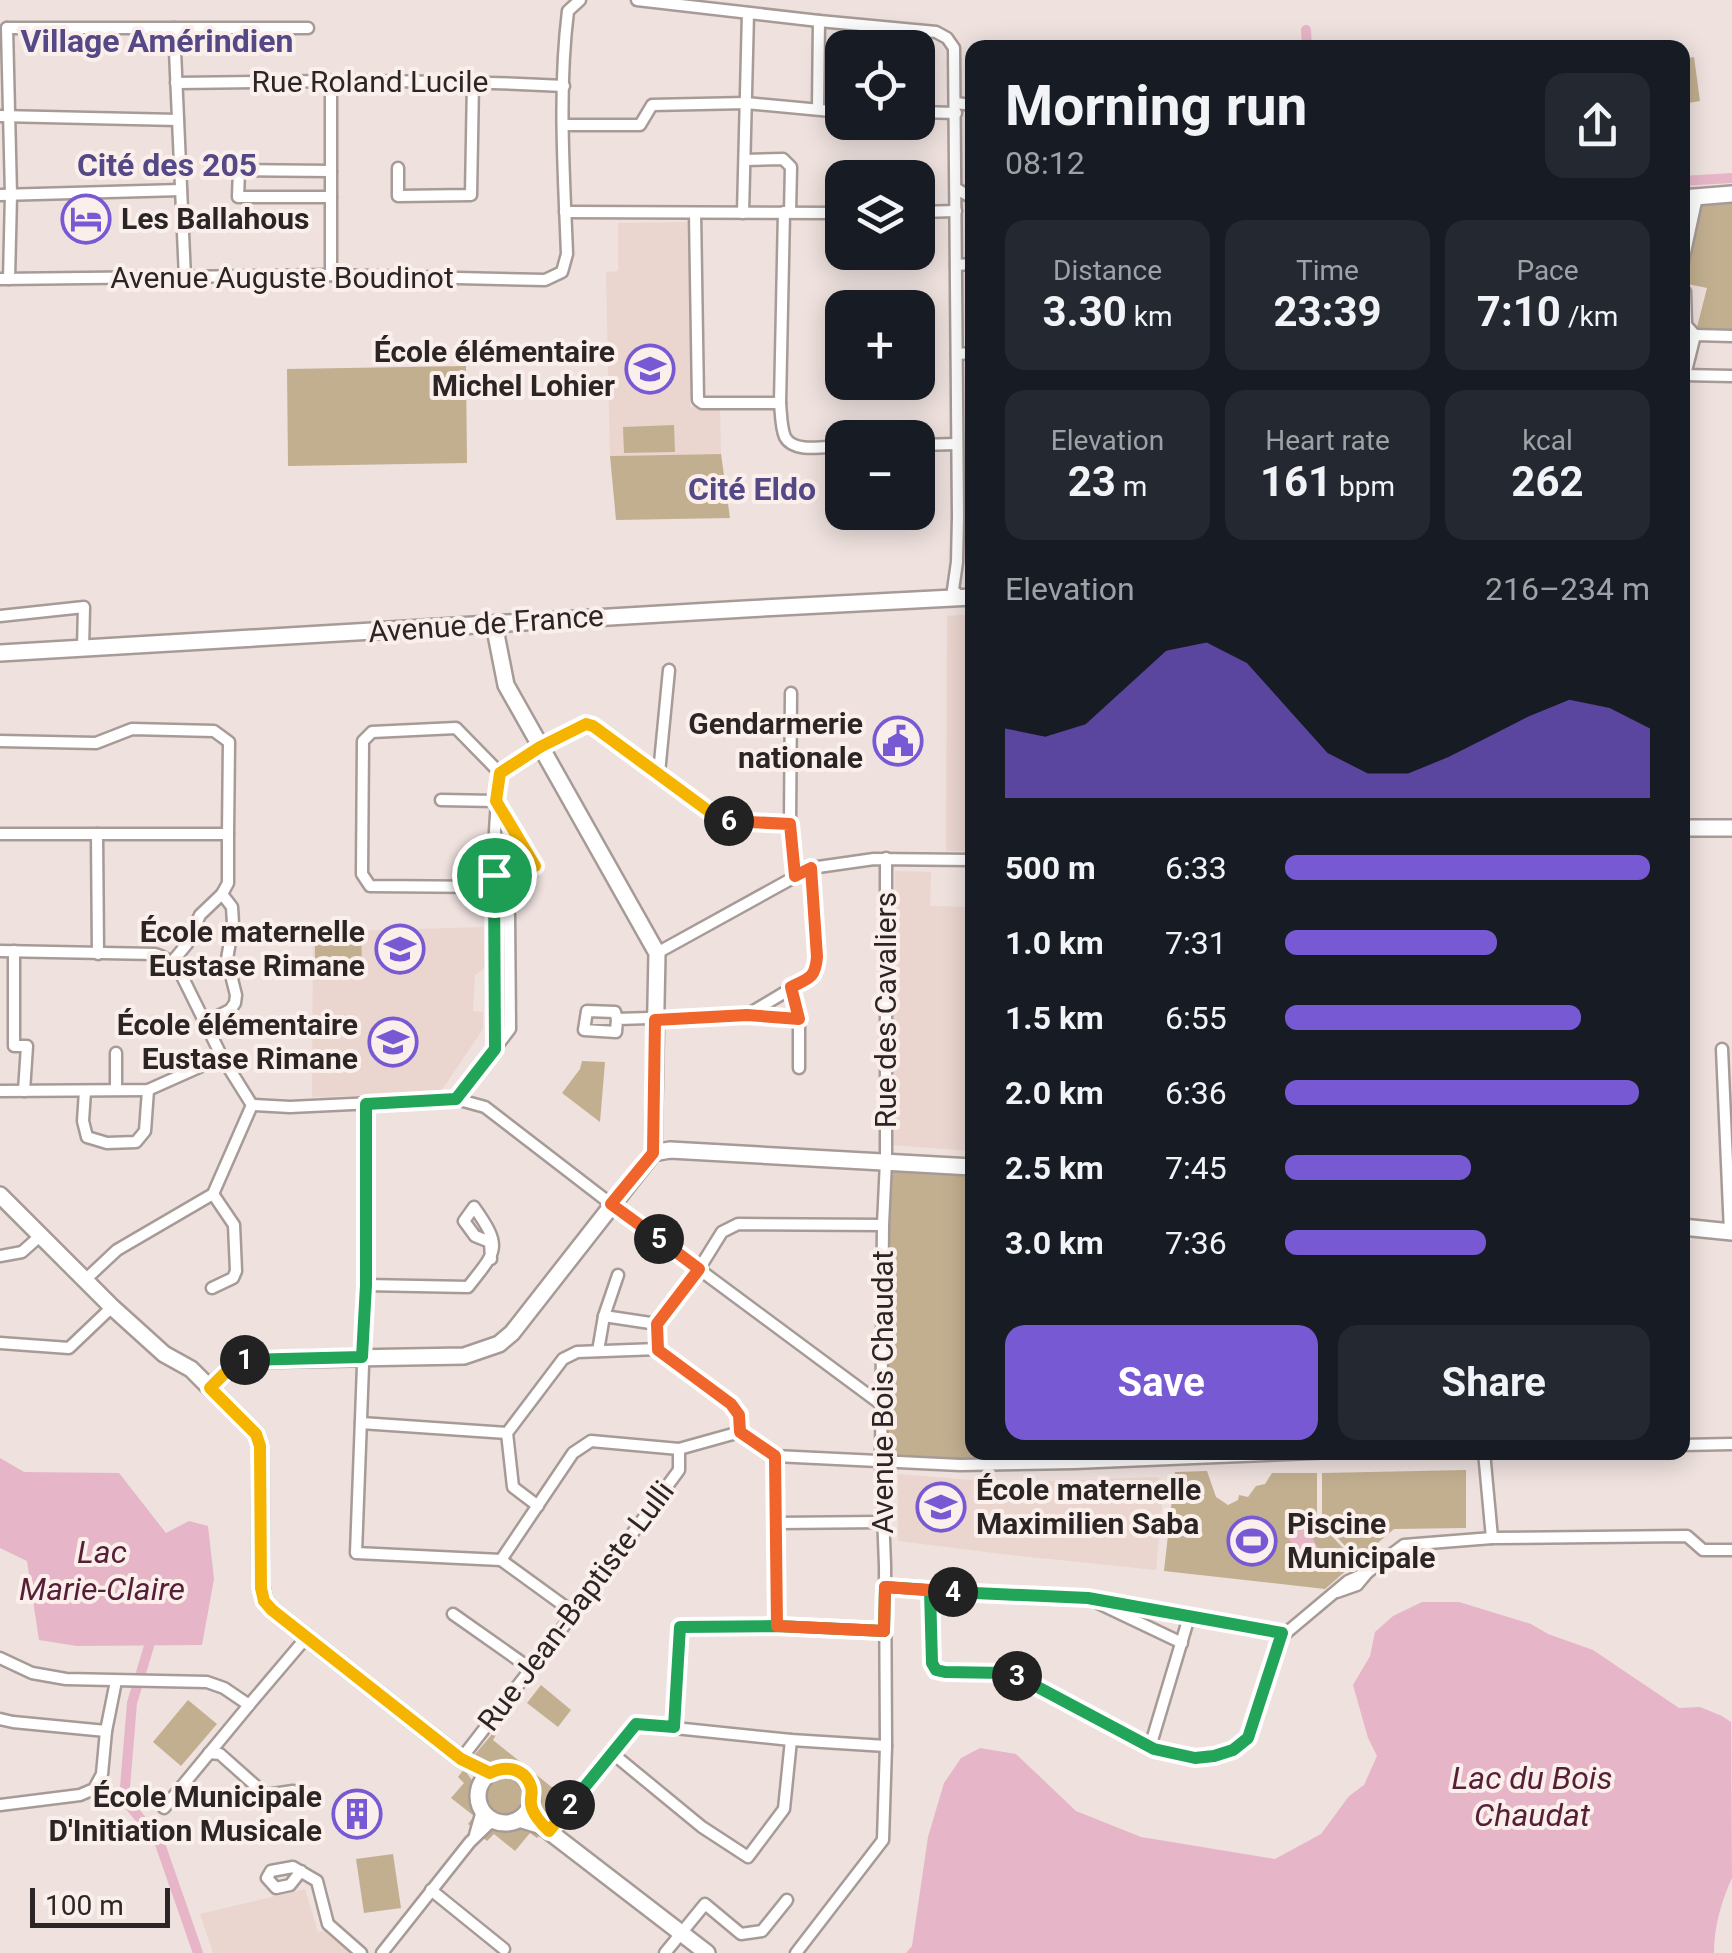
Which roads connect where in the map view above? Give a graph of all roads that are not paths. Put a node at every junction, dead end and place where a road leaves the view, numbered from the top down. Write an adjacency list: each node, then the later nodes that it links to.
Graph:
1 (580, 0): 11 (street)
2 (637, 0): 3 (street)
3 (748, 13): 4 (street); 12 (street)
4 (819, 22): 14 (street); 15 (street)
5 (4, 23): 6 (street); 18 (street)
6 (174, 28): 7 (street); 10 (street)
7 (308, 28)
8 (330, 81): 9 (street, Rue Roland Lucile); 10 (street, Rue Roland Lucile); 23 (street)
9 (473, 82): 11 (street, Rue Roland Lucile); 22 (street)
10 (176, 84): 19 (street)
11 (564, 86): 20 (street)
12 (746, 103): 15 (street); 20 (street); 21 (street)
13 (965, 106): 14 (street)
14 (956, 108): 17 (street); 24 (street)
15 (818, 109): 16 (street)
16 (825, 110)
17 (935, 110)
18 (5, 116): 19 (street); 28 (street)
19 (178, 120): 25 (street)
20 (564, 125): 32 (street)
21 (744, 160): 33 (street); 36 (street)
22 (398, 168)
23 (331, 170): 29 (street); 29 (street)
24 (956, 189): 26 (street); 31 (street)
25 (181, 190): 28 (street); 41 (street)
26 (965, 194)
27 (1732, 194): 30 (street)
28 (6, 195): 42 (street)
29 (331, 197): 40 (street)
30 (1690, 197)
31 (956, 211): 34 (street); 39 (street)
32 (565, 212): 35 (street); 40 (street, Avenue Auguste Boudinot)
33 (787, 212): 36 (street); 37 (street); 51 (street)
34 (935, 212)
35 (695, 213): 36 (street); 51 (street)
36 (743, 213)
37 (825, 213)
38 (965, 264): 39 (street)
39 (956, 265): 47 (street)
40 (331, 275): 41 (street, Avenue Auguste Boudinot)
41 (184, 278): 42 (street, Avenue Auguste Boudinot)
42 (4, 279)
43 (1690, 329): 44 (street)
44 (1695, 335): 45 (street); 46 (street)
45 (1732, 336)
46 (1690, 353)
47 (956, 354): 48 (street); 52 (street)
48 (965, 354)
49 (1690, 375): 50 (street)
50 (1732, 376)
51 (780, 403): 54 (street)
52 (957, 444): 53 (street); 56 (street)
53 (935, 445)
54 (825, 446)
55 (965, 472): 56 (street)
56 (958, 473): 57 (street)
57 (958, 596): 59 (street, Avenue de France)
58 (0, 616): 60 (street)
59 (494, 624): 60 (street, Avenue de France); 65 (street)
60 (84, 648): 61 (street, Avenue de France)
61 (0, 653)
62 (669, 670): 66 (street)
63 (792, 693): 70 (street)
64 (0, 742): 75 (street)
65 (540, 747): 66 (street); 67 (street); 85 (street)
66 (659, 772): 70 (street)
67 (500, 773): 69 (street); 80 (street)
68 (442, 800): 69 (street)
69 (496, 801): 80 (street); 80 (street)
70 (790, 824): 79 (street)
71 (1690, 828): 72 (street)
72 (1732, 828)
73 (0, 834): 74 (street)
74 (96, 834): 75 (street); 84 (street)
75 (228, 834): 81 (street)
76 (886, 858): 77 (street); 78 (street); 106 (street, Rue des Cavaliers)
77 (965, 860)
78 (811, 868): 79 (street); 87 (street)
79 (795, 876): 85 (street)
80 (494, 887): 102 (street)
81 (222, 894): 86 (street); 92 (street)
82 (0, 951): 83 (street)
83 (14, 951): 84 (street); 100 (street)
84 (98, 954): 86 (street)
85 (657, 954): 91 (street)
86 (172, 962): 92 (street)
87 (791, 987): 88 (street); 90 (street)
88 (747, 1015): 90 (street); 91 (street)
89 (616, 1019): 91 (street)
90 (799, 1019): 96 (street)
91 (655, 1020): 105 (street)
92 (204, 1023): 95 (street)
93 (1722, 1049): 113 (street)
94 (116, 1053): 97 (street)
95 (222, 1057): 99 (street); 104 (street)
96 (800, 1068)
97 (116, 1089): 99 (street); 101 (street)
98 (0, 1090): 100 (street)
99 (148, 1090): 101 (street)
100 (24, 1091): 101 (street)
101 (85, 1092)
102 (456, 1099): 103 (street); 110 (street)
103 (366, 1104): 104 (street); 120 (street)
104 (252, 1106): 108 (street)
105 (653, 1153): 106 (street); 110 (street)
106 (886, 1161): 107 (street); 111 (street, Avenue Bois Chaudat)
107 (965, 1166)
108 (213, 1194): 119 (street); 121 (street)
109 (0, 1196): 114 (street)
110 (611, 1204): 117 (street); 128 (street)
111 (883, 1225): 117 (street); 130 (street, Avenue Bois Chaudat)
112 (1690, 1228): 113 (street)
113 (1731, 1232)
114 (40, 1236): 115 (street); 119 (street)
115 (0, 1256)
116 (490, 1258): 116 (street); 120 (street)
117 (699, 1269): 124 (street); 130 (street)
118 (618, 1274): 123 (street)
119 (86, 1280): 122 (street)
120 (366, 1285): 128 (street)
121 (212, 1288)
122 (112, 1306): 125 (street); 129 (street)
123 (604, 1316): 124 (street); 126 (street)
124 (657, 1324): 127 (street)
125 (0, 1342)
126 (598, 1350): 127 (street); 133 (street)
127 (658, 1350): 132 (street)
128 (362, 1357): 129 (street); 131 (street)
129 (210, 1388): 156 (street)
130 (882, 1405): 140 (street, Avenue Bois Chaudat)
131 (361, 1422): 133 (street); 146 (street)
132 (740, 1432): 136 (street); 137 (street)
133 (507, 1433): 141 (street)
134 (1732, 1444): 135 (street)
135 (1690, 1445)
136 (679, 1450): 141 (street); 150 (street, Rue Jean-Baptiste Lulli)
137 (775, 1456): 140 (street); 143 (street)
138 (1140, 1460): 140 (street)
139 (1485, 1460): 144 (street)
140 (881, 1462): 142 (street, Avenue Bois Chaudat)
141 (538, 1506): 146 (street)
142 (883, 1522): 143 (street); 147 (street, Avenue Bois Chaudat)
143 (776, 1523): 153 (street)
144 (1492, 1538): 145 (street); 155 (street)
145 (1732, 1550)
146 (500, 1560): 150 (street)
147 (885, 1587): 148 (street); 154 (street, Avenue Bois Chaudat)
148 (930, 1590): 149 (street); 167 (street)
149 (1088, 1598): 152 (street); 157 (street)
150 (574, 1613): 159 (street, Rue Jean-Baptiste Lulli)
151 (453, 1614): 159 (street)
152 (1189, 1617): 155 (street); 157 (street)
153 (777, 1626): 154 (street); 163 (street)
154 (884, 1631): 166 (street, Avenue Bois Chaudat)
155 (1282, 1633): 167 (street)
156 (305, 1639): 161 (street); 170 (street)
157 (1182, 1643): 167 (street)
158 (0, 1658): 160 (street)
159 (531, 1669): 170 (street, Rue Jean-Baptiste Lulli)
160 (116, 1681): 161 (street); 164 (street)
161 (249, 1705): 168 (street)
162 (0, 1719): 164 (street)
163 (674, 1727): 165 (street); 169 (street)
164 (106, 1730): 173 (street)
165 (791, 1740): 166 (street); 169 (street)
166 (886, 1746): 188 (street, Avenue Bois Chaudat)
167 (1150, 1747)
168 (209, 1753): 172 (street); 175 (street)
169 (612, 1753): 178 (street)
170 (461, 1759): 171 (street)
171 (485, 1778): 174 (street); 176 (street)
172 (293, 1792)
173 (0, 1805)
174 (530, 1805): 177 (street); 178 (street)
175 (164, 1808)
176 (488, 1816): 177 (street); 180 (street)
177 (519, 1819): 178 (street)
178 (546, 1828): 182 (street)
179 (302, 1871): 184 (street)
180 (431, 1890): 183 (street); 185 (street)
181 (787, 1900): 182 (street)
182 (682, 1933): 186 (street); 187 (street)
183 (504, 1949)
184 (360, 1953)
185 (382, 1953)
186 (664, 1953)
187 (707, 1953)
188 (796, 1953)

